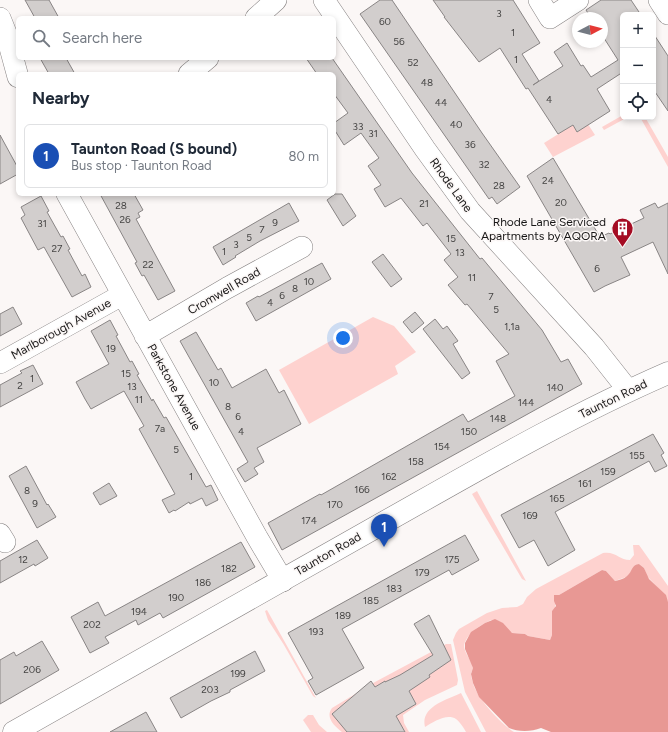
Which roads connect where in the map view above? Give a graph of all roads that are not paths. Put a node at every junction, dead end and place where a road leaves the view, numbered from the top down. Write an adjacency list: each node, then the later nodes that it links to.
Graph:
1 (276, 0): 7 (street)
2 (324, 0): 8 (street, Rhode Lane)
3 (539, 0): 4 (street)
4 (578, 0)
5 (659, 0): 6 (street)
6 (668, 14)
7 (258, 16)
8 (336, 16)
9 (336, 16): 20 (street, Rhode Lane)
10 (0, 18): 12 (street)
11 (206, 60): 13 (street)
12 (17, 72)
13 (190, 72)
14 (68, 196): 16 (street, Parkstone Avenue)
15 (302, 247): 17 (street, Cromwell Road)
16 (122, 295): 17 (street, Parkstone Avenue); 18 (street, Marlborough Avenue)
17 (146, 336): 21 (street, Parkstone Avenue)
18 (0, 363)
19 (668, 373): 20 (main road, Taunton Road)
20 (628, 390): 21 (main road, Taunton Road)
21 (282, 580): 22 (main road, Taunton Road)
22 (14, 732)

